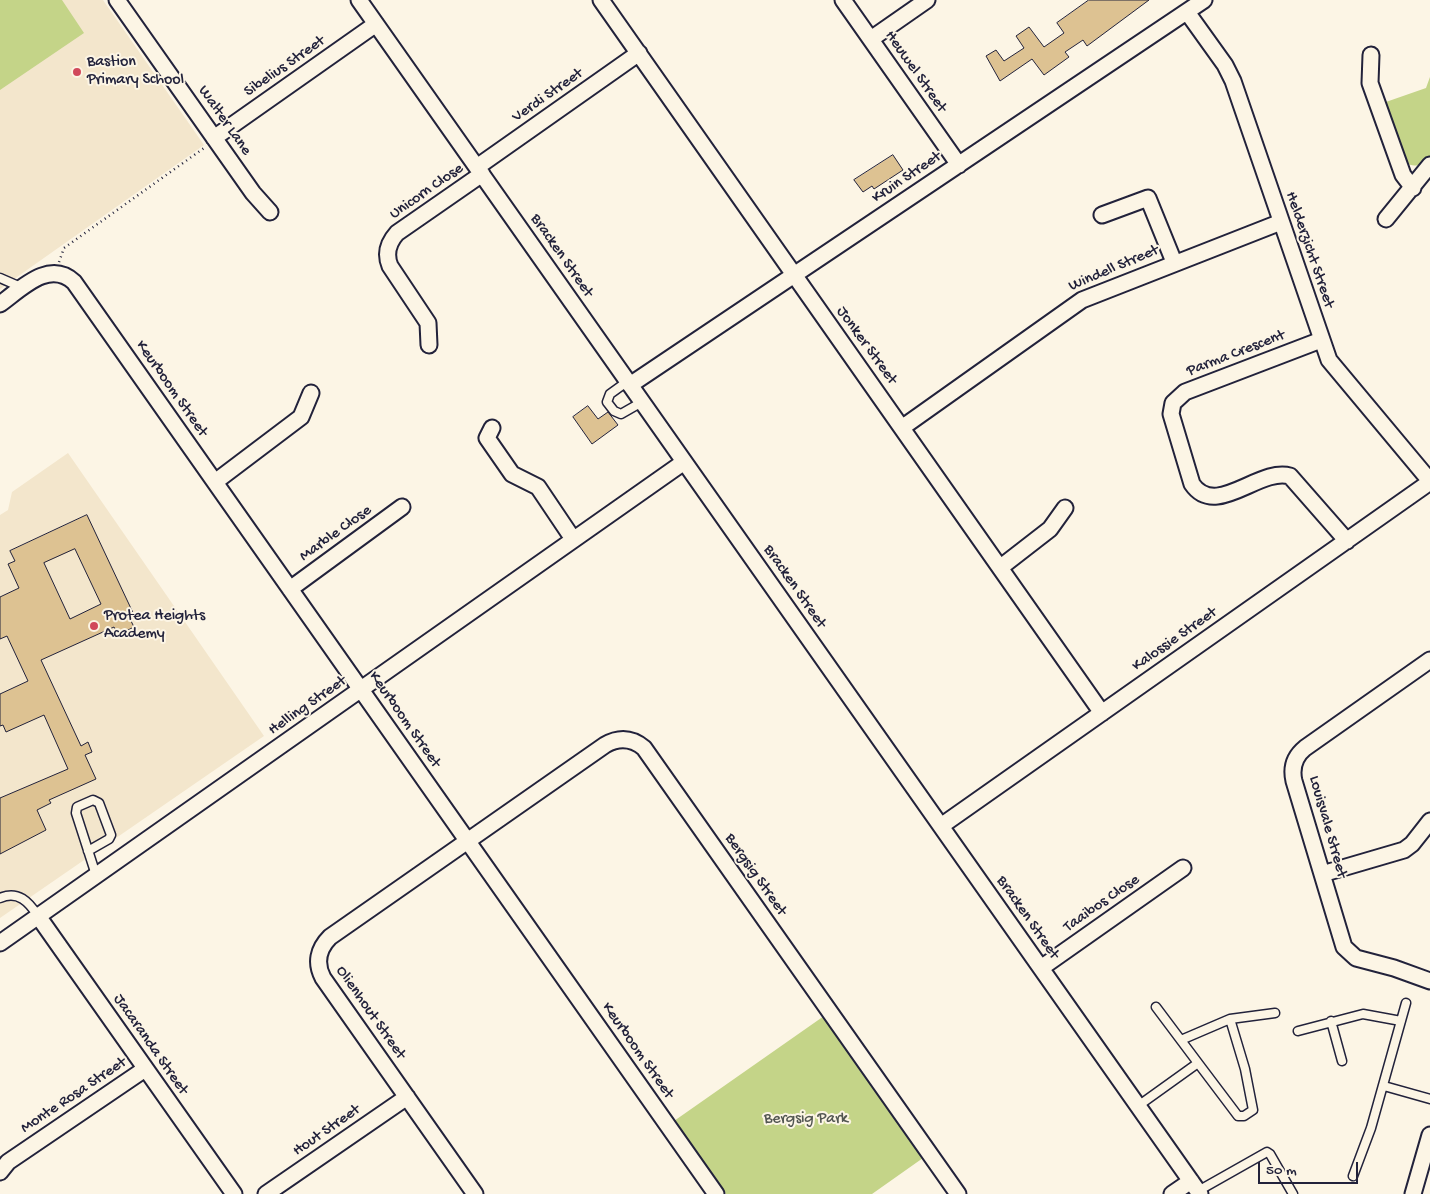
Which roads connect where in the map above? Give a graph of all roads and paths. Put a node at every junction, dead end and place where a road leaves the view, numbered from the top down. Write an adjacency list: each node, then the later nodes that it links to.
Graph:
1 (118, 0): 12 (street, Walter Lane)
2 (359, 0): 8 (street, Bracken Street)
3 (601, 0): 10 (street, Jonker Street)
4 (843, 0): 9 (street, Heuwel Street)
5 (927, 0): 9 (street)
6 (1204, 0): 7 (street, Kruin Street)
7 (1187, 12): 13 (street, Kruin Street); 20 (street, Helderzicht Street)
8 (376, 24): 12 (street, Sibelius Street); 15 (street, Bracken Street)
9 (871, 39): 13 (street, Heuwel Street)
10 (639, 53): 15 (street, Verdi Street); 23 (street, Jonker Street)
11 (1372, 55): 16 (street)
12 (214, 138): 17 (street, Walter Lane); 21 (path)
13 (959, 165): 23 (street, Kruin Street)
14 (1430, 165): 16 (street)
15 (479, 170): 28 (street, Unicorn Close); 29 (street, Bracken Street)
16 (1413, 188): 19 (street)
17 (270, 212)
18 (1102, 215): 22 (street)
19 (1386, 219)
20 (1281, 222): 22 (street, Windell Street); 27 (street, Helderzicht Street)
21 (64, 248)
22 (1174, 262): 32 (street, Windell Street)
23 (794, 275): 29 (street, Kruin Street); 32 (street, Jonker Street)
24 (0, 278): 25 (lane)
25 (23, 288): 26 (street); 35 (street, Keurboom Street)
26 (0, 304)
27 (1321, 340): 36 (street, Helderzicht Street); 40 (street, Parma Crescent)
28 (429, 345)
29 (629, 383): 31 (street, Bracken Street); 31 (lane)
30 (312, 393): 35 (street)
31 (642, 402): 34 (street, Bracken Street)
32 (903, 427): 41 (street, Jonker Street)
33 (492, 428): 39 (street)
34 (684, 462): 39 (street, Helling Street); 47 (street, Bracken Street)
35 (215, 482): 42 (street, Keurboom Street)
36 (1430, 482): 40 (street, Kalossie Street)
37 (402, 507): 42 (street, Marble Close)
38 (1065, 508): 41 (street)
39 (573, 539): 44 (street, Helling Street)
40 (1347, 541): 45 (street, Kalossie Street)
41 (1001, 567): 45 (street, Jonker Street)
42 (290, 589): 44 (street, Keurboom Street)
43 (1430, 660): 51 (street, Louisvale Street)
44 (361, 690): 48 (street, Keurboom Street); 52 (street, Helling Street)
45 (1102, 713): 47 (street, Kalossie Street)
46 (1430, 821): 51 (street)
47 (941, 826): 56 (street, Bracken Street)
48 (468, 842): 70 (street, Olienhout Street); 80 (street, Keurboom Street); 81 (street, Bergsig Street)
49 (88, 851): 49 (lane); 52 (lane)
50 (1183, 868): 56 (street, Taaibos Close)
51 (1322, 874): 57 (street, Louisvale Street)
52 (96, 875): 54 (street, Helling Street)
53 (0, 898): 54 (lane)
54 (38, 916): 55 (street, Helling Street); 68 (street, Jacaranda Street)
55 (0, 943)
56 (1041, 968): 72 (street, Bracken Street)
57 (1430, 981)
58 (1406, 1003): 63 (lane)
59 (1156, 1007): 65 (lane)
60 (1275, 1013): 61 (lane)
61 (1230, 1019): 65 (lane); 67 (lane)
62 (1331, 1021): 63 (lane); 64 (lane); 66 (lane)
63 (1402, 1022): 69 (lane)
64 (1298, 1030)
65 (1181, 1040): 67 (lane)
66 (1342, 1061)
67 (1198, 1062): 72 (lane)
68 (145, 1069): 74 (street, Monte Rosa Street); 77 (street, Jacaranda Street)
69 (1384, 1086): 71 (lane); 75 (lane)
70 (407, 1097): 78 (street, Hout Street); 79 (street, Olienhout Street)
71 (1430, 1099)
72 (1138, 1106): 76 (street, Bracken Street)
73 (1430, 1135): 84 (street)
74 (0, 1172)
75 (1353, 1176)
76 (1197, 1189): 82 (street); 83 (lane)
77 (234, 1194)
78 (266, 1194)
79 (475, 1194)
80 (716, 1194)
81 (958, 1194)
82 (1172, 1194)
83 (1293, 1194)
84 (1413, 1194)

